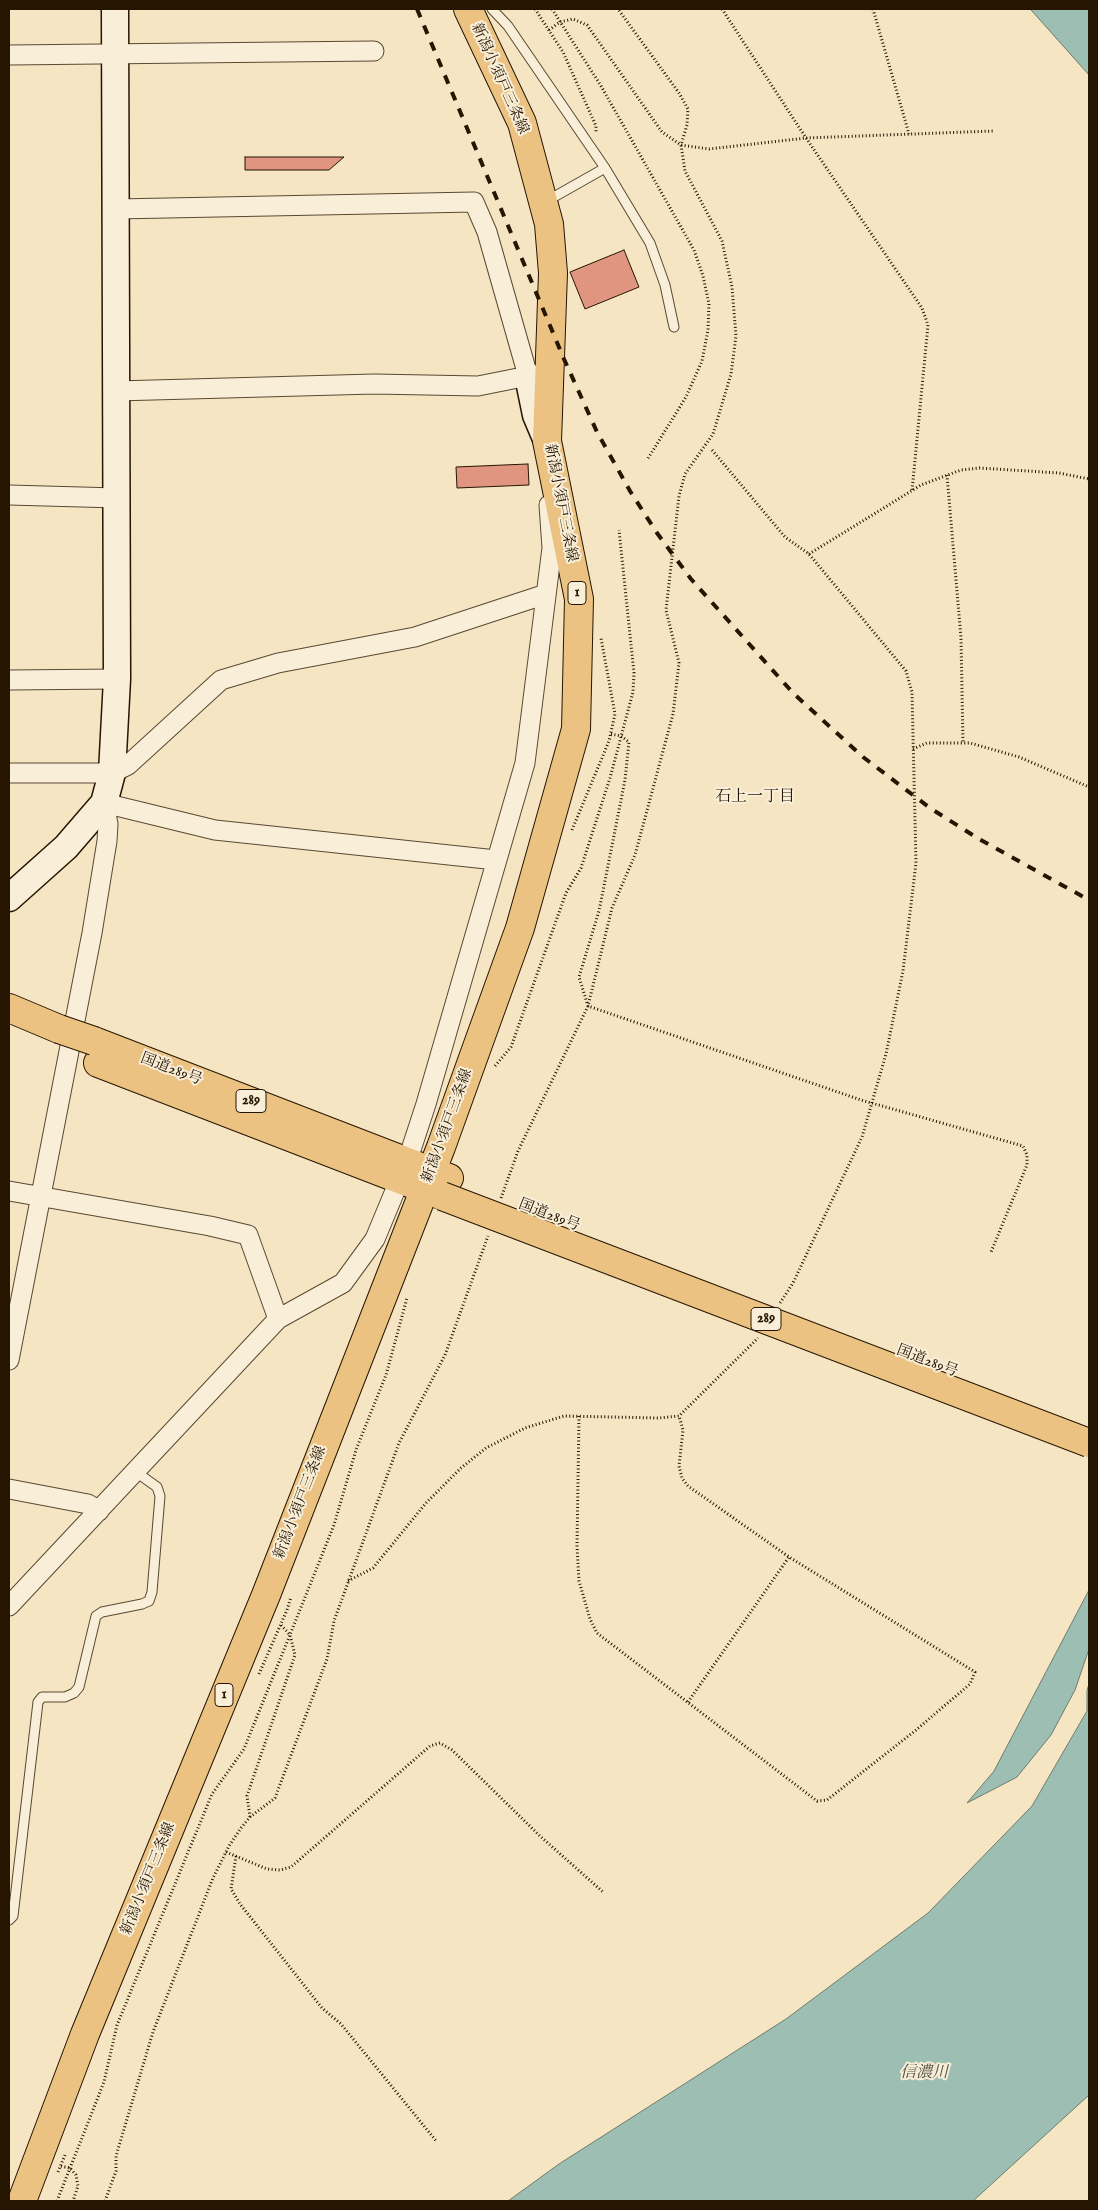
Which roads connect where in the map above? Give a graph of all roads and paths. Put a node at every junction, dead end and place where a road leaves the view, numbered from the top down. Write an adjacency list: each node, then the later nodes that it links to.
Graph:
1 (115, 9): 11 (street)
2 (468, 9): 18 (main road, 新潟小須戸三条線 / 1)
3 (492, 9): 16 (lane)
4 (535, 9): 8 (path)
5 (618, 9): 15 (path)
6 (722, 9): 14 (path)
7 (873, 9): 13 (path)
8 (549, 30): 15 (path); 16 (path)
9 (374, 51): 11 (street)
10 (9, 55): 11 (street)
11 (115, 55): 19 (street)
12 (993, 131): 13 (path)
13 (909, 134): 14 (path)
14 (806, 138): 15 (path); 27 (path)
15 (681, 145): 45 (path)
16 (597, 157): 17 (lane)
17 (605, 168): 18 (lane); 20 (lane)
18 (543, 203): 23 (main road, 新潟小須戸三条線 / 1)
19 (116, 209): 21 (street); 22 (street)
20 (674, 327)
21 (528, 376): 22 (street); 23 (street)
22 (116, 391): 29 (street)
23 (547, 441): 32 (street); 51 (main road, 新潟小須戸三条線 / 1)
24 (712, 450): 31 (path)
25 (947, 476): 26 (path); 27 (path); 37 (path)
26 (1089, 479)
27 (912, 491): 31 (path)
28 (9, 495): 29 (street)
29 (116, 498): 33 (street)
30 (619, 530): 36 (path)
31 (809, 554): 38 (path)
32 (546, 594): 40 (street); 43 (street)
33 (117, 679): 34 (street); 40 (street)
34 (9, 680)
35 (611, 734): 36 (path)
36 (621, 736): 45 (path); 49 (path)
37 (962, 743): 38 (path); 41 (path)
38 (913, 749): 50 (path)
39 (9, 773): 40 (street)
40 (112, 773): 42 (street)
41 (1089, 787)
42 (104, 803): 43 (street); 44 (street); 53 (street)
43 (496, 860): 51 (street)
44 (9, 898)
45 (588, 1006): 50 (path); 54 (path)
46 (9, 1008): 48 (main road, 国道289号 / 289)
47 (9, 1028): 48 (main road, 国道289号 / 289)
48 (57, 1038): 51 (main road, 国道289号 / 289, bridge)
49 (490, 1072)
50 (873, 1102): 56 (path); 58 (path)
51 (426, 1179): 59 (street); 64 (main road, 国道289号 / 289); 65 (main road, 国道289号 / 289, bridge); 83 (main road, 新潟小須戸三条線 / 1)
52 (9, 1191): 53 (street)
53 (39, 1197): 59 (street); 61 (street)
54 (498, 1206)
55 (488, 1234): 70 (path)
56 (990, 1252)
57 (410, 1289): 73 (path)
58 (777, 1307)
59 (278, 1319): 66 (street)
60 (762, 1332): 63 (path)
61 (9, 1360)
62 (579, 1416): 63 (path); 70 (path); 74 (path)
63 (678, 1416): 69 (path)
64 (1089, 1424)
65 (1089, 1443)
66 (136, 1472): 68 (street); 79 (lane)
67 (9, 1489): 68 (street)
68 (99, 1511): 71 (street)
69 (789, 1557): 74 (path); 74 (path)
70 (348, 1581): 75 (path)
71 (9, 1606)
72 (281, 1625): 73 (path)
73 (290, 1635): 75 (path); 82 (path)
74 (688, 1702)
75 (250, 1817): 76 (path)
76 (226, 1852): 77 (path); 86 (path)
77 (236, 1856): 78 (path); 80 (path)
78 (604, 1892)
79 (9, 1920)
80 (437, 2142)
81 (61, 2166): 82 (path)
82 (70, 2168): 84 (path); 85 (path)
83 (22, 2201)
84 (57, 2201)
85 (73, 2201)
86 (105, 2201)

